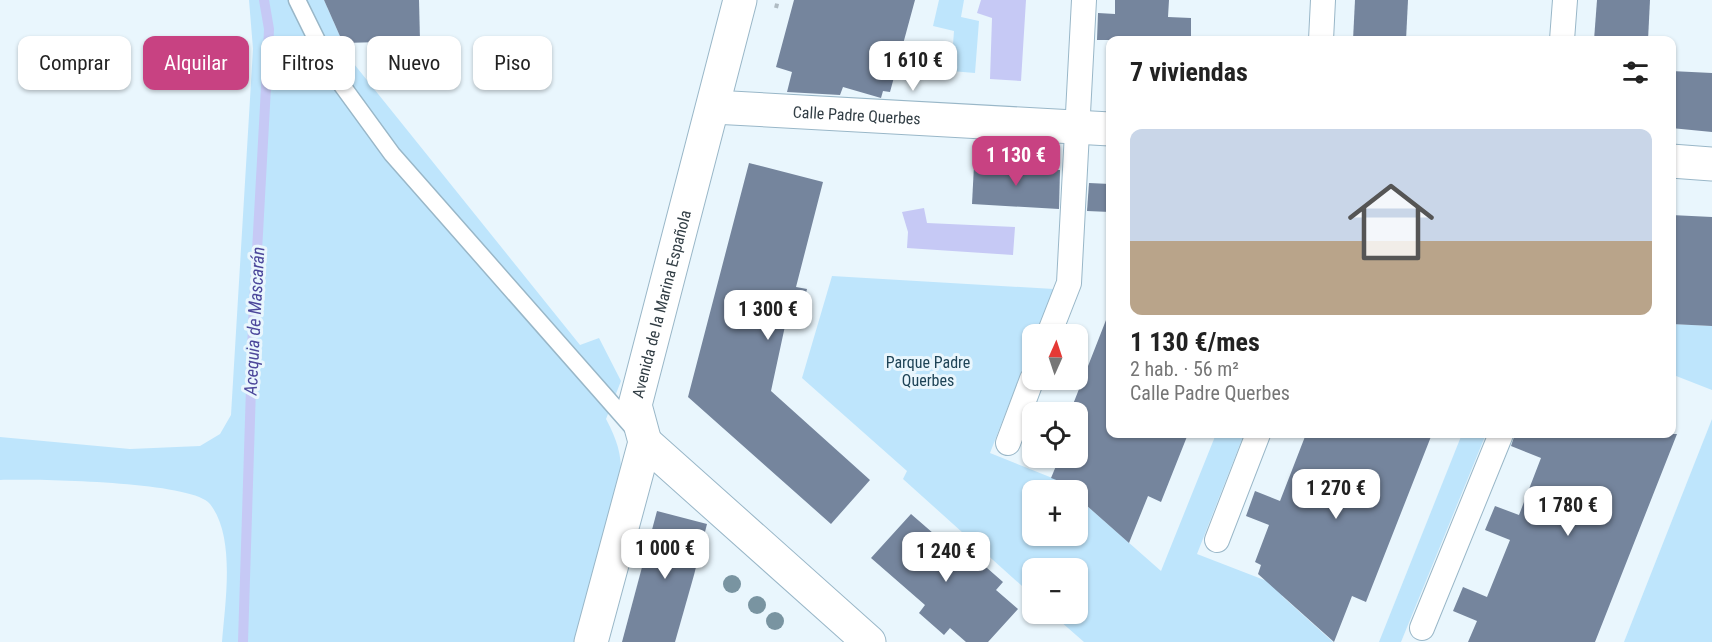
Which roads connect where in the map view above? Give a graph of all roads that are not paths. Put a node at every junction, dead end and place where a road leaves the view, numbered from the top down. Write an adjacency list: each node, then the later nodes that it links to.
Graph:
1 (297, 0): 17 (lane)
2 (740, 0): 8 (street, Avenida de la Marina Española)
3 (1084, 0): 9 (street)
4 (1323, 0): 6 (street)
5 (1564, 0): 7 (street)
6 (1322, 36)
7 (1563, 36)
8 (713, 107): 9 (street, Calle Padre Querbes); 17 (street, Avenida de la Marina Española)
9 (1077, 127): 10 (street, Calle Padre Querbes); 13 (street)
10 (1106, 129)
11 (1676, 161): 12 (street)
12 (1712, 164)
13 (1053, 324)
14 (1028, 390): 18 (street)
15 (1256, 438): 19 (street)
16 (1499, 438): 20 (street)
17 (645, 442): 21 (street); 22 (street)
18 (1008, 443)
19 (1217, 540)
20 (1422, 628)
21 (591, 642)
22 (869, 642)

